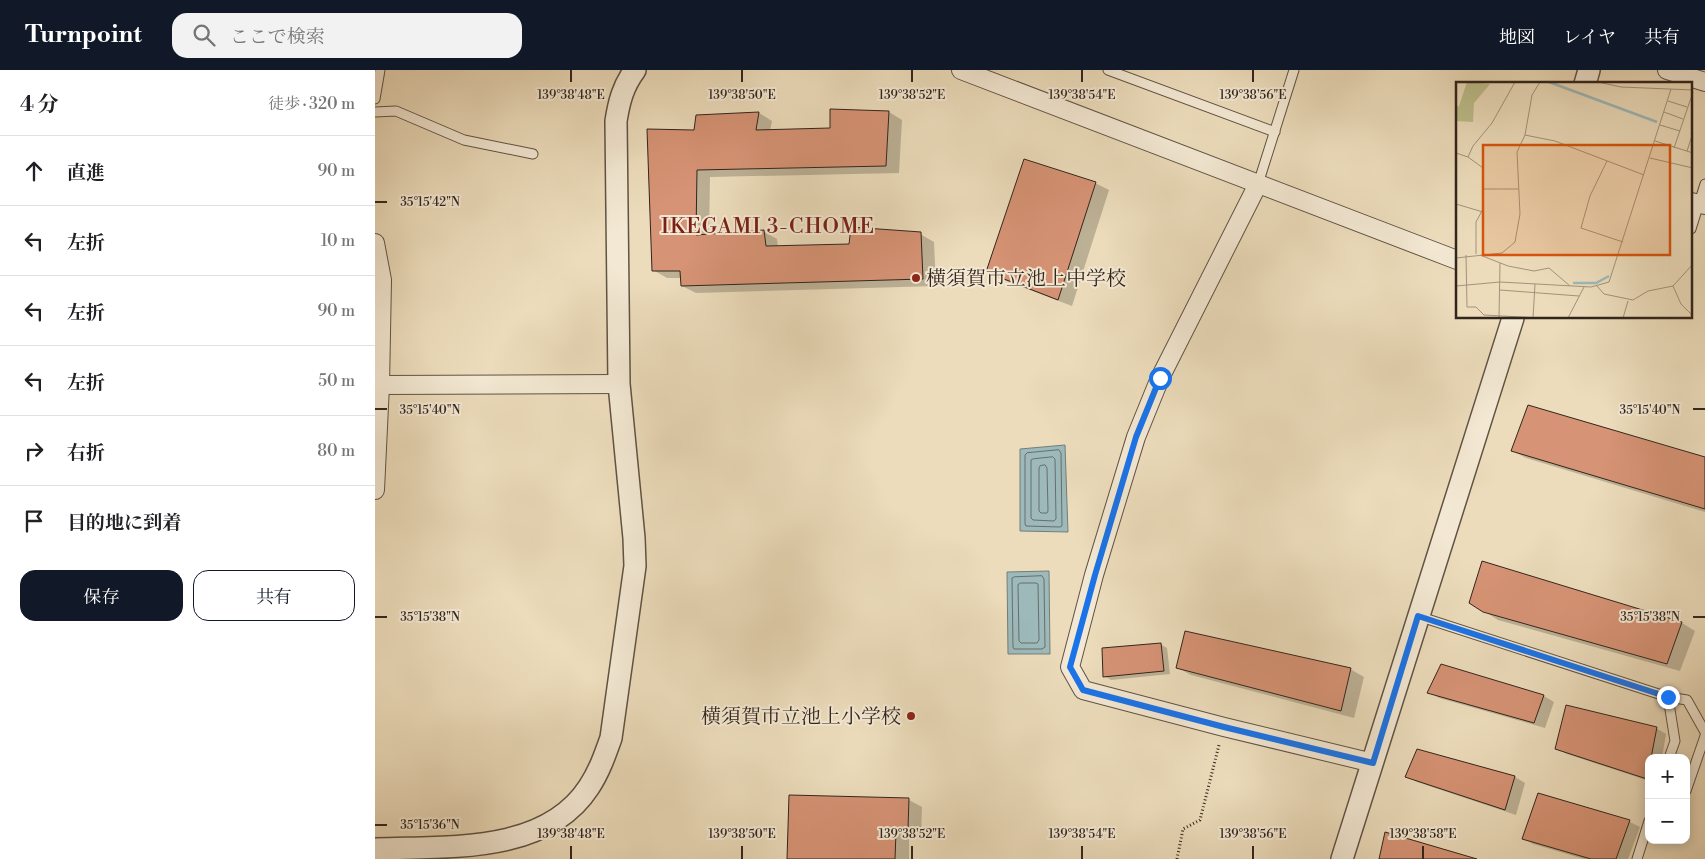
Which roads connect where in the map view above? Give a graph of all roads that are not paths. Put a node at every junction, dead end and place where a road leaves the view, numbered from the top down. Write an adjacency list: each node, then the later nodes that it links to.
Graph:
1 (380, 70): 8 (lane)
2 (635, 70): 19 (street)
3 (961, 70): 12 (street)
4 (1108, 70): 10 (lane)
5 (1294, 70): 10 (lane)
6 (1667, 70): 7 (street)
7 (1705, 82)
8 (375, 99)
9 (375, 112): 11 (lane)
10 (1275, 132): 12 (lane)
11 (533, 154)
12 (1258, 184): 17 (street); 26 (street)
13 (1705, 184): 14 (lane)
14 (1698, 203): 15 (lane)
15 (1693, 222)
16 (375, 243): 20 (street)
17 (1456, 260)
18 (1513, 319): 22 (street)
19 (619, 384): 20 (street); 29 (street)
20 (380, 385): 21 (street)
21 (375, 490)
22 (1418, 616): 23 (lane); 26 (street)
23 (1668, 697): 24 (lane); 25 (lane)
24 (1705, 734): 27 (lane)
25 (1670, 754)
26 (1373, 763): 30 (street)
27 (1690, 778)
28 (1645, 834): 31 (lane)
29 (375, 849)
30 (1342, 859)
31 (1637, 859)

